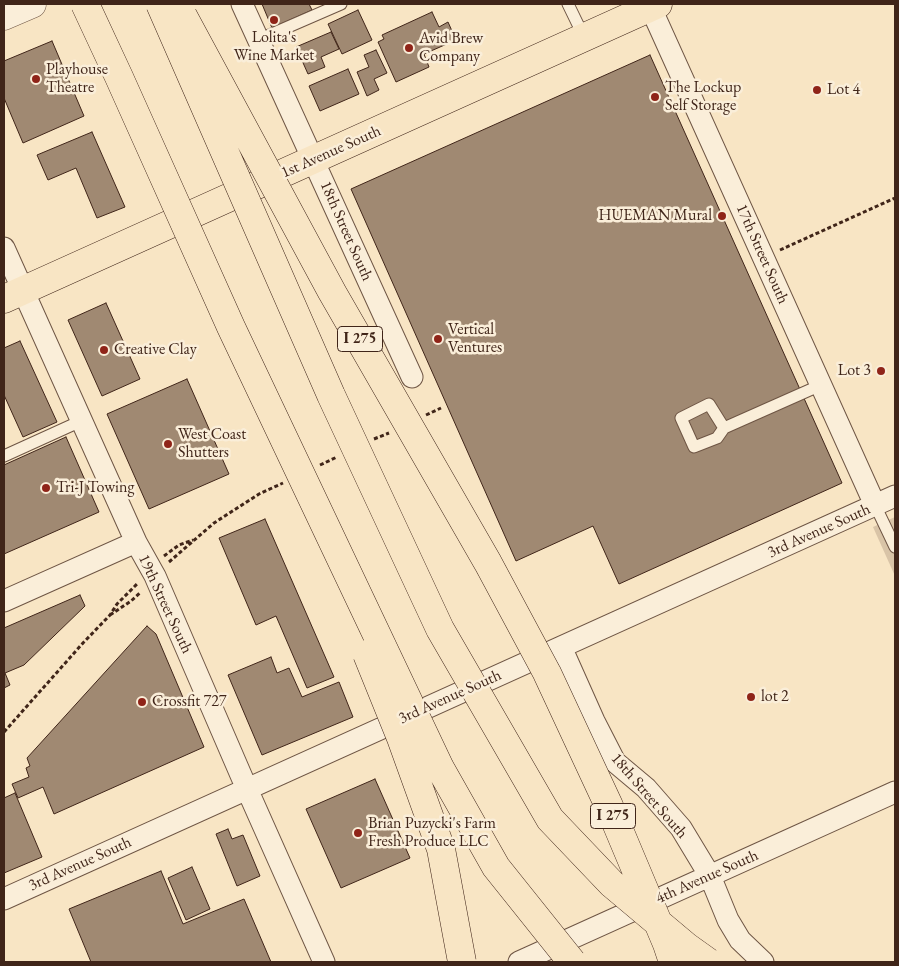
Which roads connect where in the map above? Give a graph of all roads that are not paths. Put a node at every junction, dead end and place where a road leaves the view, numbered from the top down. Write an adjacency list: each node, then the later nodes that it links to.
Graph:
1 (32, 4): 9 (street)
2 (85, 4): 15 (main road, bridge)
3 (160, 4): 36 (main road, bridge)
4 (176, 4): 35 (main road, I 275, bridge)
5 (242, 4): 11 (street, 18th Street South)
6 (341, 4): 11 (lane)
7 (568, 4): 10 (lane)
8 (653, 5): 10 (main road, 1st Avenue South); 17 (street, 17th Street South)
9 (4, 16)
10 (584, 37): 12 (main road, 1st Avenue South)
11 (258, 40): 12 (street, 18th Street South)
12 (314, 160): 14 (main road, 1st Avenue South); 16 (street, 18th Street South)
13 (4, 248): 14 (street, 19th Street South)
14 (13, 295): 18 (street, 19th Street South)
15 (231, 327): 32 (main road, bridge); 34 (main road, bridge)
16 (412, 377)
17 (822, 385): 19 (lane); 22 (street, 17th Street South)
18 (82, 421): 20 (lane); 23 (street, 19th Street South)
19 (724, 428)
20 (4, 456)
21 (895, 496): 22 (street, 3rd Avenue South)
22 (876, 505): 24 (lane); 26 (street, 3rd Avenue South)
23 (136, 542): 25 (street); 27 (street, 19th Street South)
24 (895, 547)
25 (4, 601)
26 (561, 647): 27 (street, 3rd Avenue South); 29 (street, 18th Street South)
27 (246, 789): 30 (street, 3rd Avenue South); 31 (street, 19th Street South)
28 (895, 792): 29 (street, 4th Avenue South)
29 (710, 876): 33 (street, 4th Avenue South); 37 (street, 18th Street South)
30 (4, 899)
31 (324, 962)
32 (462, 962)
33 (519, 962)
34 (572, 962)
35 (673, 962)
36 (708, 962)
37 (763, 962)

